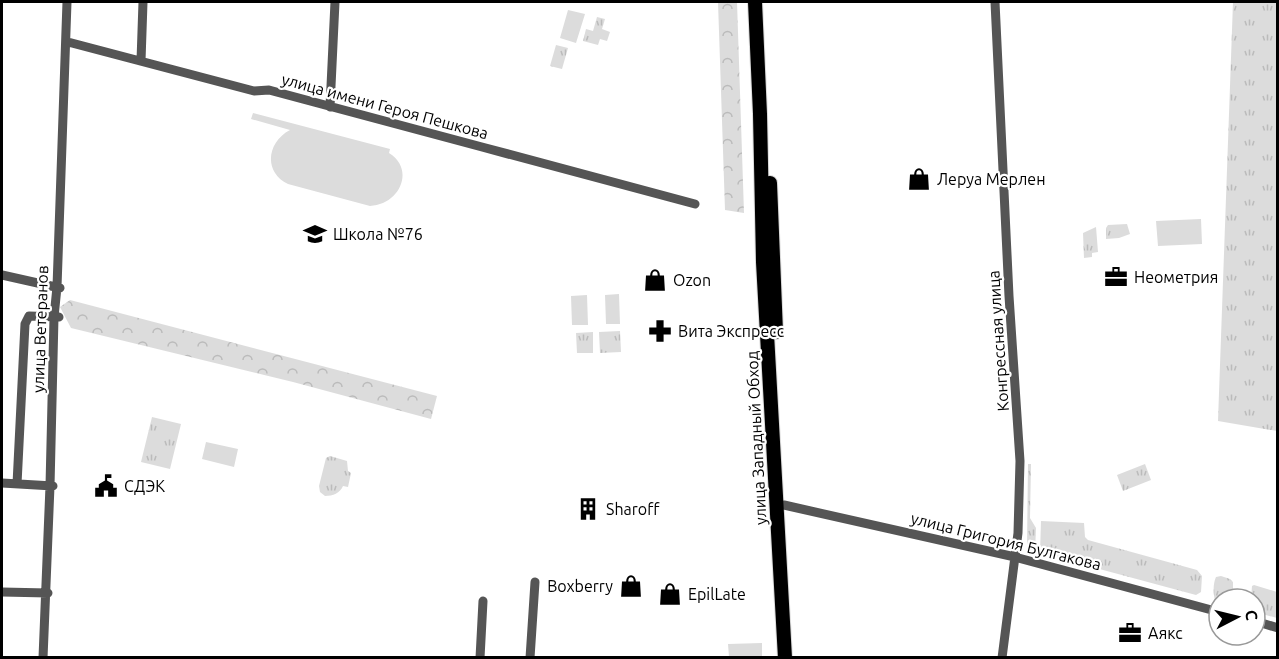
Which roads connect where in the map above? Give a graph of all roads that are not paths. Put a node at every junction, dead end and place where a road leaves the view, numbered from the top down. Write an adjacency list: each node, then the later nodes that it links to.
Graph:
1 (68, 2): 8 (street, улица Ветеранов); 14 (street, улица Ветеранов)
2 (143, 2): 9 (street)
3 (335, 2): 10 (street)
4 (749, 2): 11 (highway)
5 (755, 2): 11 (highway, улица Западный Обход)
6 (762, 2): 19 (highway, улица Западный Обход)
7 (995, 2): 20 (street, Конгрессная улица)
8 (68, 42): 9 (street, улица имени Героя Пешкова); 14 (street, улица Ветеранов)
9 (141, 61): 10 (street, улица имени Героя Пешкова)
10 (330, 107): 12 (street, улица имени Героя Пешкова)
11 (760, 168): 29 (highway, улица Западный Обход)
12 (695, 204)
13 (2, 275): 14 (street)
14 (58, 287): 15 (street, улица Ветеранов)
15 (57, 317): 17 (street); 18 (street, улица Ветеранов)
16 (2, 483): 17 (street)
17 (17, 484): 18 (street)
18 (52, 486): 23 (street, улица Ветеранов)
19 (784, 505): 20 (street, улица Григория Булгакова); 30 (highway, улица Западный Обход)
20 (1015, 557): 25 (street, улица Григория Булгакова); 31 (street, Конгрессная улица)
21 (535, 582): 28 (street)
22 (2, 592): 23 (street)
23 (46, 593): 26 (street, улица Ветеранов)
24 (483, 602): 27 (street)
25 (1207, 609)
26 (44, 657)
27 (480, 657)
28 (530, 657)
29 (785, 657)
30 (790, 657)
31 (1002, 657)

